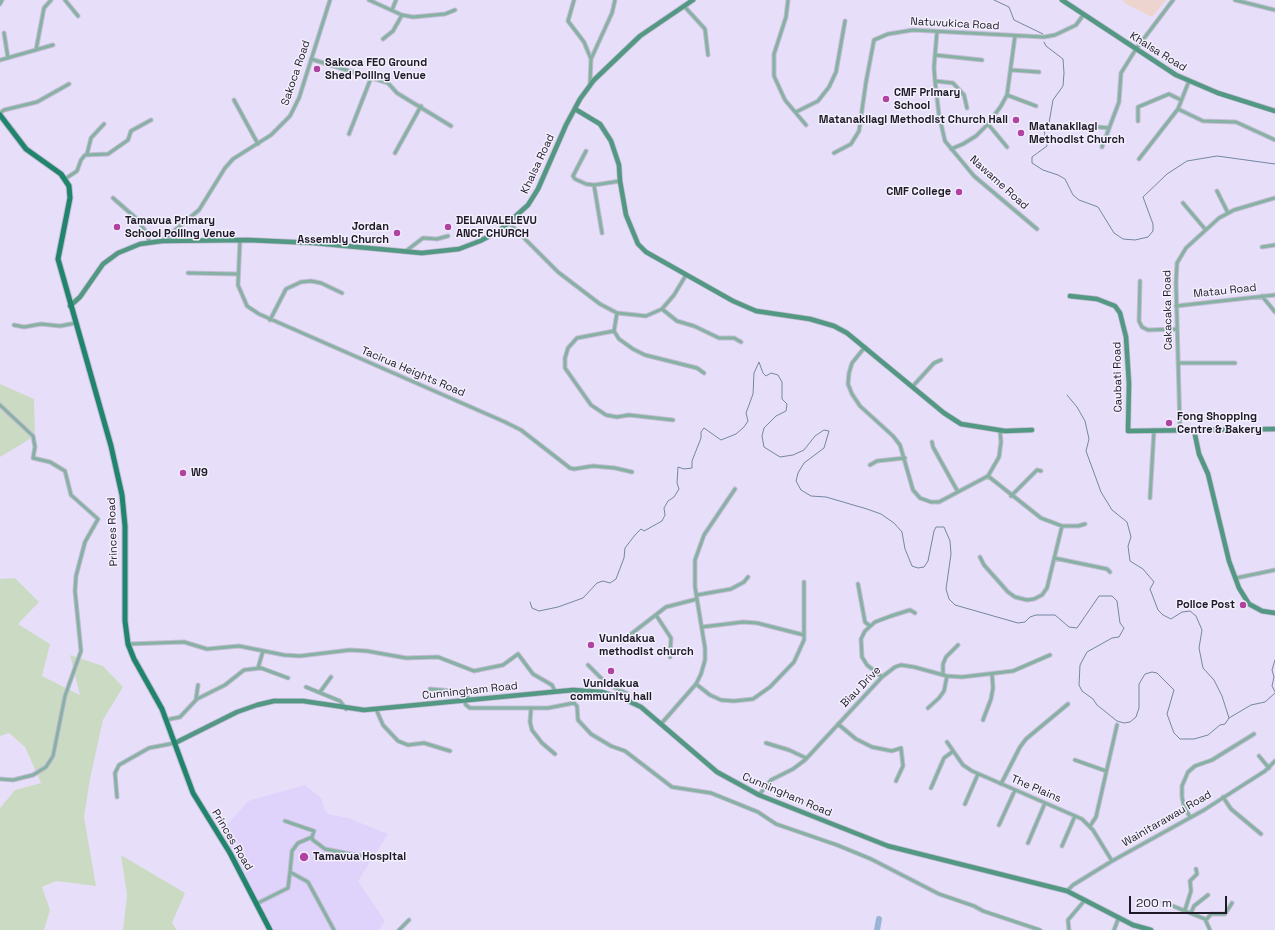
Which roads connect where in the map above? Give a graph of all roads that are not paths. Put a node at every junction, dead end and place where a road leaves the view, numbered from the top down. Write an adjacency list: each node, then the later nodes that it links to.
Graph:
1 (2, 0): 14 (street)
2 (51, 0): 29 (street)
3 (65, 0): 21 (street)
4 (330, 0): 33 (street, Sakoca Road)
5 (369, 0): 16 (street)
6 (396, 0): 16 (street)
7 (574, 0): 34 (street)
8 (615, 0): 34 (street)
9 (693, 0): 15 (main road, Khalsa Road)
10 (788, 0): 53 (street)
11 (1062, 0): 19 (main road, Khalsa Road)
12 (1173, 0): 28 (street)
13 (1235, 0): 18 (street)
14 (0, 4)
15 (684, 6): 30 (street); 43 (main road, Khalsa Road)
16 (392, 10): 20 (street)
17 (455, 10): 20 (street)
18 (1275, 10)
19 (1084, 14): 25 (street, Natuvukica Road); 28 (main road, Khalsa Road)
20 (402, 15): 26 (street)
21 (78, 16)
22 (845, 21): 53 (street)
23 (938, 32): 25 (street, Natuvukica Road); 31 (street, Nawame Road); 71 (street, Natuvukica Road)
24 (4, 33): 32 (street)
25 (1015, 36): 37 (street)
26 (383, 39)
27 (53, 45): 29 (street)
28 (1136, 48): 41 (main road, Khalsa Road); 62 (street)
29 (36, 50): 32 (street)
30 (708, 54)
31 (935, 55): 36 (street); 40 (street, Nawame Road)
32 (8, 58): 35 (street)
33 (311, 59): 39 (street); 65 (street, Sakoca Road)
34 (591, 59): 43 (street)
35 (0, 60)
36 (982, 60)
37 (1011, 70): 38 (street); 44 (street)
38 (1039, 72)
39 (371, 78): 47 (street); 63 (street)
40 (935, 81): 49 (street); 68 (street, Nawame Road)
41 (1189, 81): 46 (street); 52 (main road, Khalsa Road)
42 (69, 84): 54 (street)
43 (590, 86): 50 (main road, Khalsa Road)
44 (1007, 95): 48 (street); 58 (street)
45 (234, 100): 65 (street)
46 (1181, 100): 51 (street); 56 (street)
47 (421, 106): 60 (street); 70 (street)
48 (1036, 106)
49 (967, 108)
50 (575, 109): 75 (main road); 82 (main road, Khalsa Road)
51 (1178, 109): 64 (street); 73 (street)
52 (1275, 111)
53 (796, 112): 59 (street)
54 (0, 114): 74 (main road)
55 (151, 120): 72 (street)
56 (1138, 121)
57 (104, 124): 72 (street)
58 (988, 124): 66 (street); 68 (street)
59 (806, 125)
60 (451, 126)
61 (1086, 126): 62 (street)
62 (1109, 128): 67 (street)
63 (349, 134)
64 (1275, 140)
65 (258, 144): 88 (street, Sakoca Road)
66 (1006, 147)
67 (1102, 147)
68 (952, 149): 83 (street, Nawame Road)
69 (586, 151): 76 (street)
70 (395, 153)
71 (834, 153)
72 (87, 154): 74 (street)
73 (1139, 159)
74 (65, 179): 101 (main road, Princes Road)
75 (620, 181): 76 (street); 95 (main road)
76 (594, 185): 85 (street)
77 (1217, 191): 81 (street)
78 (113, 198): 89 (street)
79 (1275, 198): 81 (street, Cakacaka Road)
80 (1183, 203): 84 (street)
81 (1228, 213): 84 (street, Cakacaka Road)
82 (509, 223): 92 (main road, Khalsa Road); 105 (street)
83 (1036, 229)
84 (1205, 229): 102 (street, Cakacaka Road)
85 (602, 233)
86 (448, 236): 92 (street)
87 (240, 240): 88 (main road, Khalsa Road); 92 (main road, Khalsa Road); 94 (street, Tacirua Heights Road)
88 (162, 241): 89 (main road, Khalsa Road)
89 (149, 243): 101 (main road, Khalsa Road)
90 (1275, 244): 91 (street)
91 (1262, 247)
92 (406, 251)
93 (188, 273): 94 (street)
94 (238, 274): 106 (street, Tacirua Heights Road)
95 (686, 275): 103 (street); 112 (main road)
96 (1140, 281): 109 (street)
97 (342, 293): 106 (street)
98 (1275, 295): 100 (street, Matau Road)
99 (1070, 296): 123 (main road, Caubati Road)
100 (1262, 296): 102 (street, Matau Road); 104 (street)
101 (70, 306): 107 (main road, Princes Road)
102 (1176, 306): 109 (street, Cakacaka Road)
103 (662, 309): 105 (street); 111 (street)
104 (1275, 312)
105 (617, 313): 110 (street)
106 (270, 320): 130 (street, Tacirua Heights Road)
107 (76, 323): 108 (street); 154 (main road, Princes Road)
108 (14, 325)
109 (1177, 329): 114 (street, Cakacaka Road)
110 (614, 331): 116 (street); 119 (street)
111 (741, 342)
112 (864, 347): 117 (main road); 127 (street)
113 (941, 360): 117 (street)
114 (1178, 363): 115 (street); 124 (street, Cakacaka Road)
115 (1235, 363)
116 (704, 373)
117 (913, 386): 121 (main road)
118 (0, 405): 200 (street)
119 (673, 420)
120 (1275, 429): 125 (main road, Caubati Road)
121 (1000, 430): 122 (main road); 131 (street)
122 (1032, 430)
123 (1154, 430): 124 (main road, Caubati Road); 135 (street)
124 (1180, 430): 125 (main road, Caubati Road)
125 (1194, 430): 143 (main road)
126 (932, 442): 133 (street)
127 (905, 458): 128 (street); 133 (street)
128 (870, 465)
129 (1040, 471): 134 (street)
130 (632, 472)
131 (988, 476): 133 (street); 134 (street)
132 (735, 489): 146 (street)
133 (958, 492)
134 (1011, 496): 137 (street)
135 (1150, 498)
136 (1085, 524): 137 (street)
137 (1062, 526): 139 (street)
138 (980, 557): 139 (street)
139 (1054, 558): 141 (street)
140 (1275, 570): 143 (street)
141 (1110, 572)
142 (748, 577): 146 (street)
143 (1236, 578): 148 (main road)
144 (804, 582): 152 (street)
145 (858, 584): 150 (street)
146 (697, 597): 149 (street); 151 (street)
147 (915, 613): 150 (street)
148 (1275, 613)
149 (656, 615): 153 (street); 158 (street)
150 (870, 626): 165 (street)
151 (702, 627): 152 (street); 167 (street)
152 (804, 635): 167 (street)
153 (622, 641)
154 (128, 644): 156 (street); 181 (main road, Princes Road)
155 (958, 644): 162 (street)
156 (263, 651): 160 (street); 172 (street)
157 (1050, 655): 161 (street, Biau Drive)
158 (670, 657)
159 (588, 665): 175 (street)
160 (258, 668): 166 (street); 173 (street)
161 (992, 674): 163 (street, Biau Drive); 182 (street)
162 (943, 675): 163 (street, Biau Drive); 165 (street, Biau Drive)
163 (947, 676): 178 (street)
164 (331, 677): 171 (street)
165 (882, 677): 184 (street, Biau Drive)
166 (288, 678)
167 (696, 684): 183 (street)
168 (198, 685): 173 (street)
169 (306, 687): 171 (street)
170 (430, 689): 174 (street)
171 (320, 692): 179 (street)
172 (555, 692): 174 (main road, Cunningham Road); 175 (main road, Cunningham Road)
173 (195, 700): 181 (street)
174 (467, 700): 177 (street); 180 (main road, Cunningham Road)
175 (629, 701): 183 (main road, Cunningham Road)
176 (1068, 704): 202 (street)
177 (531, 708): 192 (street); 237 (street)
178 (928, 708)
179 (346, 709): 180 (main road, Cunningham Road); 188 (main road, Cunningham Road)
180 (376, 709): 190 (street)
181 (166, 720): 188 (main road, Princes Road)
182 (983, 720)
183 (661, 724): 205 (main road, Cunningham Road)
184 (838, 724): 194 (street, Biau Drive); 201 (street)
185 (1117, 725): 198 (street)
186 (1254, 734): 211 (street)
187 (946, 742): 191 (street, The Plains)
188 (175, 743): 206 (street); 228 (main road, Princes Road)
189 (766, 743): 194 (street)
190 (450, 751)
191 (952, 752): 199 (street, The Plains); 203 (street)
192 (555, 754)
193 (1259, 756): 197 (street)
194 (806, 758): 205 (street, Biau Drive)
195 (1075, 760): 198 (street)
196 (1275, 761): 197 (street, Wainitarawau Road)
197 (1269, 768): 207 (street, Wainitarawau Road)
198 (1106, 771): 214 (street)
199 (978, 774): 202 (street, The Plains); 209 (street)
200 (0, 779)
201 (896, 781)
202 (1001, 784): 204 (street, The Plains)
203 (931, 788)
204 (1015, 790): 208 (street, The Plains); 213 (street)
205 (759, 795): 223 (main road, Cunningham Road)
206 (117, 797)
207 (1223, 797): 211 (street, Wainitarawau Road); 215 (street)
208 (1045, 803): 210 (street, The Plains); 217 (street)
209 (965, 804)
210 (1075, 816): 214 (street, The Plains); 218 (street)
211 (1190, 818): 220 (street, Wainitarawau Road)
212 (285, 821): 216 (street)
213 (999, 825)
214 (1090, 826): 220 (street, The Plains)
215 (1261, 834)
216 (312, 837): 219 (street); 222 (street)
217 (1028, 843)
218 (1062, 846)
219 (366, 857)
220 (1112, 861): 223 (street, Wainitarawau Road)
221 (1196, 870): 229 (street)
222 (290, 872): 228 (street); 235 (street)
223 (1067, 891): 225 (main road, Cunningham Road)
224 (1208, 895): 230 (street)
225 (1085, 900): 231 (main road, Cunningham Road); 238 (street)
226 (1163, 902): 229 (street)
227 (1232, 903): 233 (street)
228 (256, 904): 234 (main road, Princes Road)
229 (1184, 910): 230 (street)
230 (1191, 914): 233 (street)
231 (1118, 917): 239 (street); 240 (main road, Cunningham Road)
232 (409, 920): 236 (street)
233 (1206, 920): 241 (street)
234 (270, 930)
235 (334, 930)
236 (399, 930)
237 (1040, 930)
238 (1069, 930)
239 (1114, 930)
240 (1151, 930)
241 (1210, 930)

